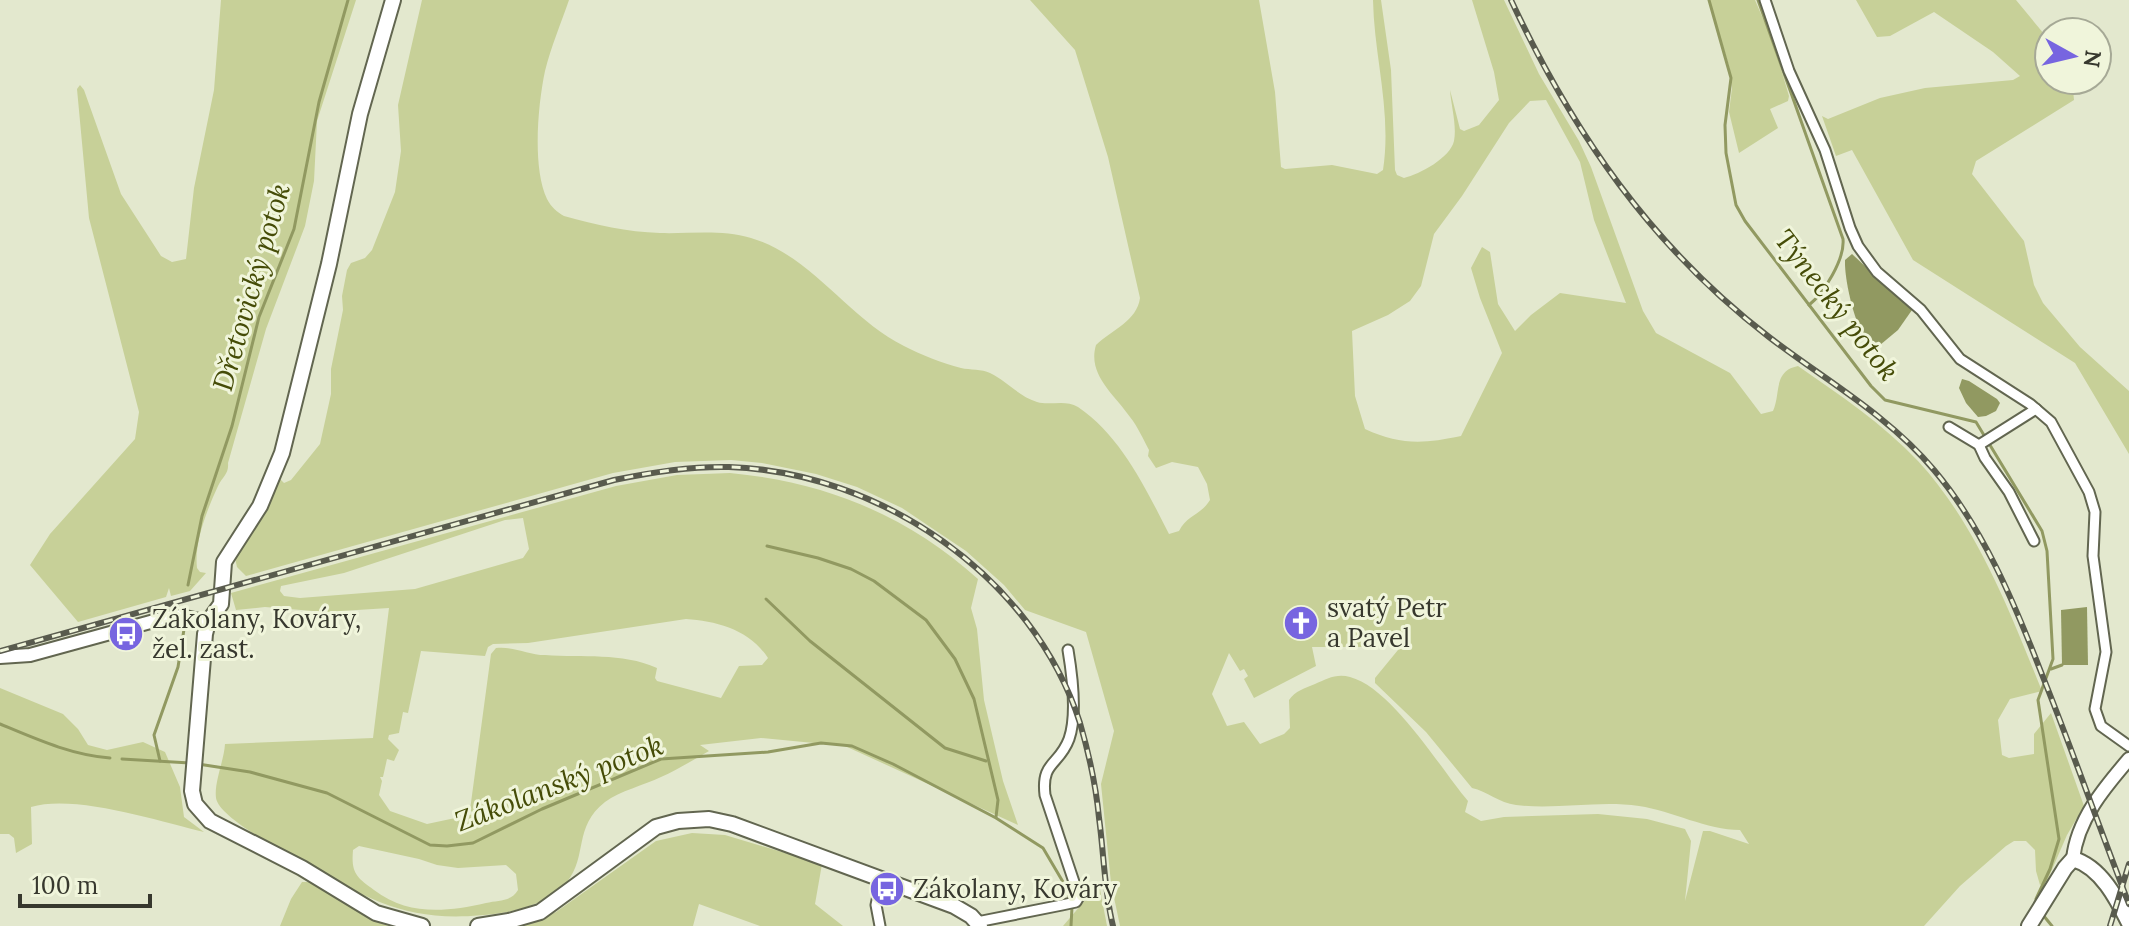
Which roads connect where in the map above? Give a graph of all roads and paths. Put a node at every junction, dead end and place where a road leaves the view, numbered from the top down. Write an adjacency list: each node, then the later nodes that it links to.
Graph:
1 (393, 0): 7 (main road)
2 (1765, 0): 3 (street)
3 (2036, 409): 5 (street); 10 (street)
4 (1949, 427): 5 (street)
5 (1985, 441): 6 (street)
6 (2034, 541)
7 (208, 622): 9 (street); 17 (main road)
8 (1068, 650): 16 (street)
9 (0, 657)
10 (2129, 746)
11 (2129, 759): 12 (street)
12 (2073, 859): 14 (main road); 15 (main road)
13 (881, 881): 16 (main road); 18 (main road); 19 (street)
14 (2036, 915)
15 (2129, 923)
16 (979, 924)
17 (422, 926)
18 (478, 926)
19 (880, 926)

